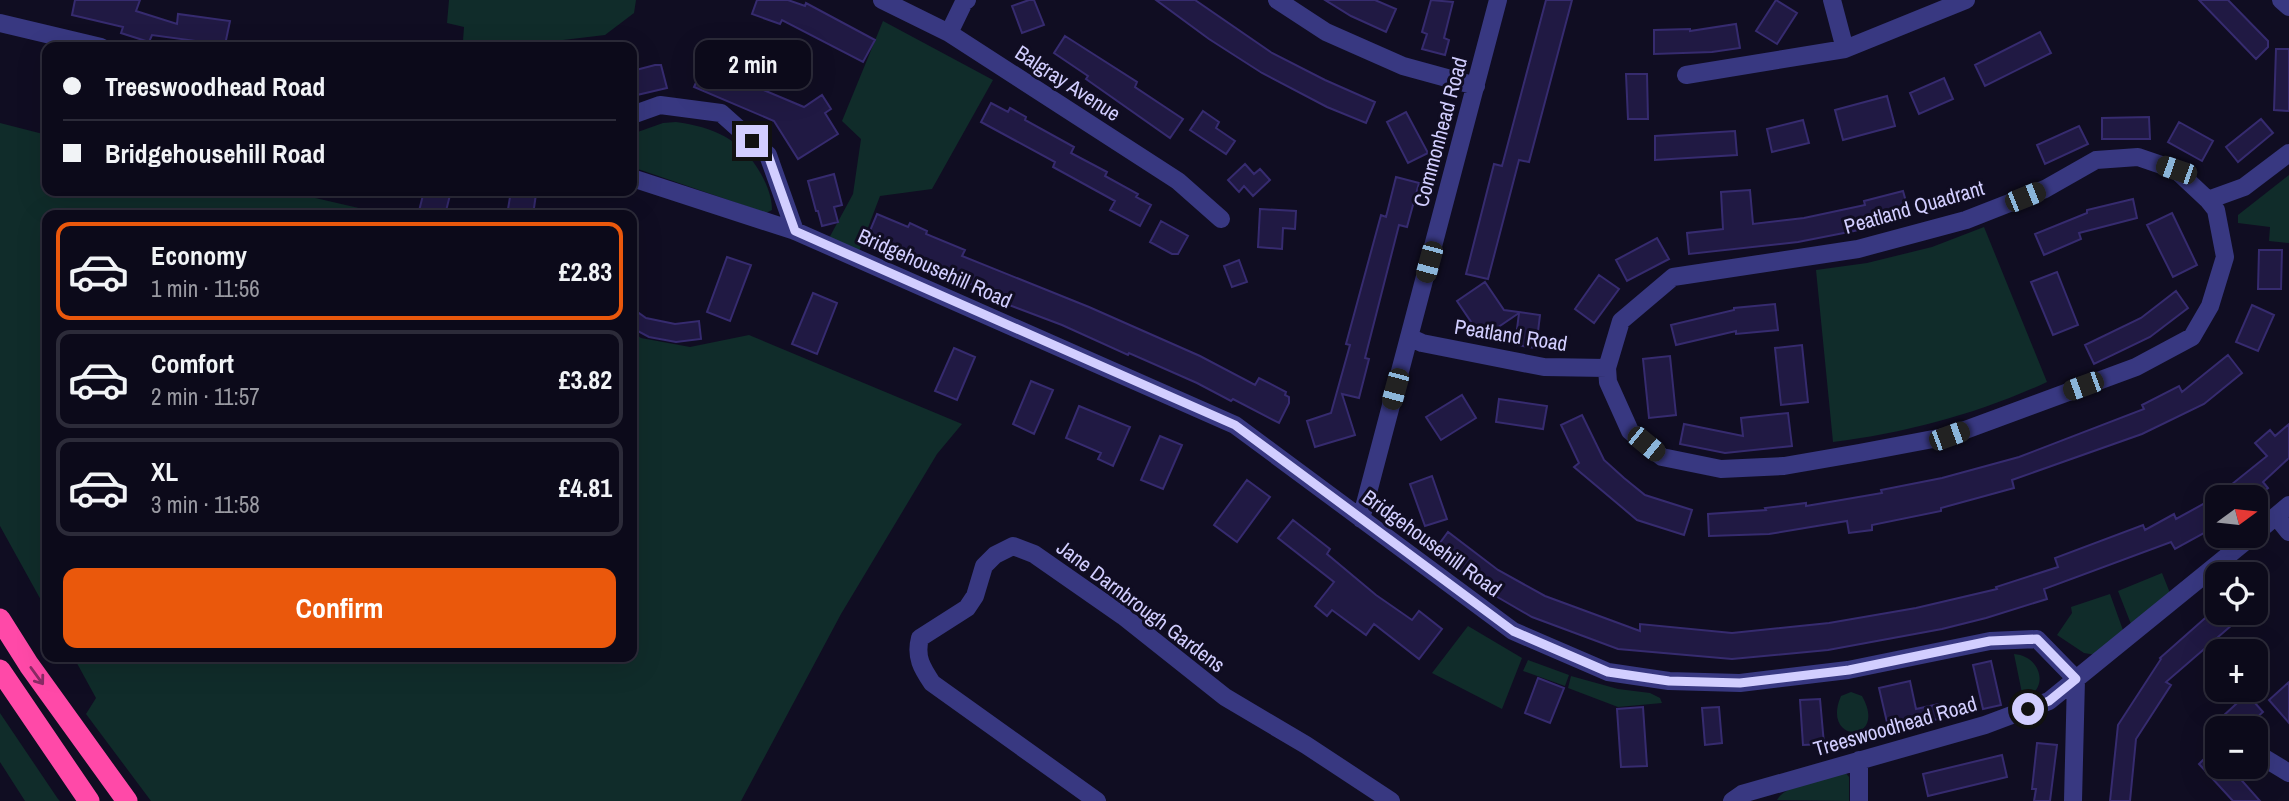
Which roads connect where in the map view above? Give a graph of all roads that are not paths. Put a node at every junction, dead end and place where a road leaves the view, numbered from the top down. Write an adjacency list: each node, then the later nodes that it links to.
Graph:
1 (882, 0): 10 (street, Balgray Avenue)
2 (967, 0): 10 (street)
3 (1277, 0): 14 (street)
4 (1498, 0): 14 (street, Commonhead Road)
5 (1832, 0): 12 (street)
6 (1966, 0): 12 (street)
7 (2281, 0): 8 (street)
8 (2289, 8)
9 (0, 23): 11 (street)
10 (949, 33): 19 (street, Balgray Avenue)
11 (81, 42)
12 (1845, 49): 13 (street)
13 (1686, 75)
14 (1476, 86): 21 (street, Commonhead Road)
15 (637, 113): 20 (street)
16 (2289, 153): 18 (street)
17 (637, 180): 20 (street, Bridgehousehill Road)
18 (2208, 200): 22 (street, Peatland Quadrant); 22 (street, Peatland Quadrant)
19 (1221, 219)
20 (795, 231): 24 (street, Bridgehousehill Road)
21 (1409, 337): 22 (street, Peatland Road); 24 (street, Commonhead Road)
22 (1607, 368)
23 (2283, 510): 25 (street, Treeswoodhead Road); 26 (street)
24 (1361, 519): 30 (street, Bridgehousehill Road)
25 (2268, 522)
26 (2289, 532)
27 (2237, 548): 30 (street, Treeswoodhead Road)
28 (0, 619): 36 (highway, one-way to 36)
29 (0, 670): 35 (highway)
30 (2076, 679): 31 (street, Treeswoodhead Road); 40 (street)
31 (1859, 760): 34 (street, Treeswoodhead Road); 39 (street)
32 (2268, 760): 33 (street)
33 (2289, 773)
34 (1743, 799)
35 (89, 801)
36 (127, 801)
37 (1097, 801): 38 (street, Jane Darnbrough Gardens)
38 (1391, 801)
39 (1859, 801)
40 (2073, 801)

